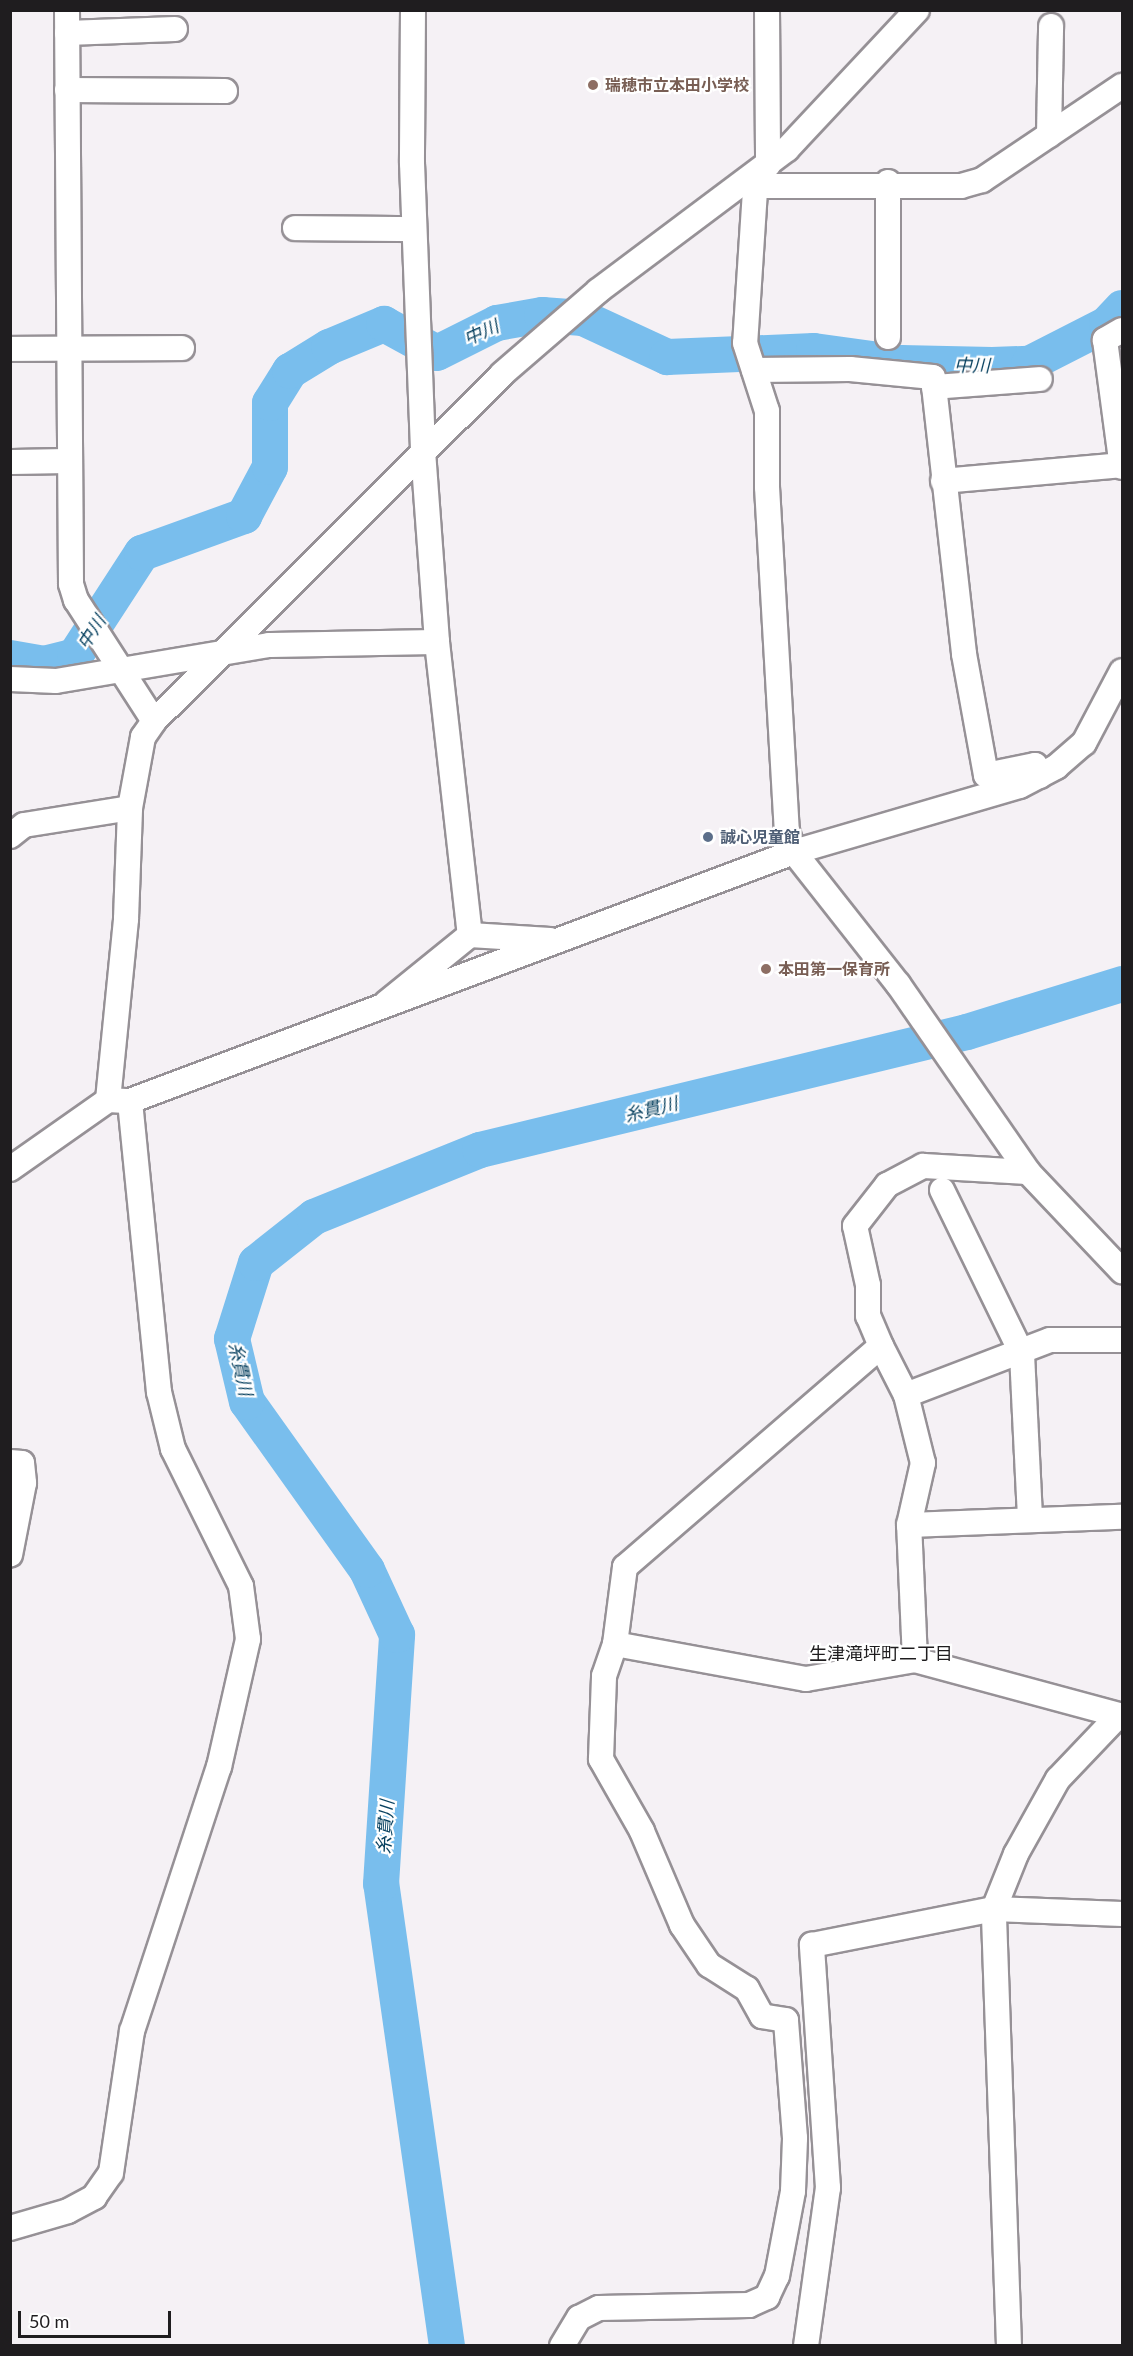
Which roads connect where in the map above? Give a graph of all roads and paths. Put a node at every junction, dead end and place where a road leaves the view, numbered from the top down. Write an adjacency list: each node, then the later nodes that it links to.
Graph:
1 (413, 10): 14 (street)
2 (767, 10): 11 (street)
3 (917, 10): 11 (street)
4 (67, 22): 6 (street); 8 (street)
5 (1050, 27): 10 (street)
6 (175, 29)
7 (1122, 86): 10 (street)
8 (67, 90): 9 (street); 19 (street)
9 (225, 91)
10 (1049, 135): 12 (street)
11 (760, 176): 12 (street); 20 (street); 23 (street)
12 (888, 182): 16 (street)
13 (295, 228): 14 (street)
14 (414, 229): 23 (street)
15 (1122, 330): 26 (street)
16 (888, 337)
17 (182, 348): 19 (street)
18 (10, 349): 19 (street)
19 (68, 349): 24 (street)
20 (754, 369): 22 (street); 37 (street)
21 (1040, 379): 22 (street)
22 (934, 387): 27 (street)
23 (423, 451): 28 (street); 29 (street)
24 (69, 461): 25 (street); 30 (street)
25 (10, 462)
26 (1122, 466): 27 (street)
27 (943, 481): 34 (street)
28 (437, 642): 29 (street); 38 (street)
29 (217, 658): 30 (street); 33 (street)
30 (119, 666): 32 (street); 33 (street)
31 (1122, 671): 34 (street)
32 (10, 679)
33 (154, 721): 35 (street)
34 (1040, 776): 37 (street)
35 (130, 808): 36 (street); 41 (street)
36 (10, 836)
37 (794, 852): 39 (street); 43 (street)
38 (470, 935): 39 (street); 40 (street)
39 (558, 940): 40 (street)
40 (377, 1011): 41 (street)
41 (119, 1100): 42 (street); 62 (street)
42 (10, 1169)
43 (1028, 1172): 45 (street); 47 (street)
44 (942, 1190): 48 (street)
45 (1122, 1271)
46 (1122, 1340): 48 (street)
47 (881, 1346): 49 (street); 55 (street)
48 (1022, 1354): 49 (street); 52 (street)
49 (906, 1395): 53 (street)
50 (10, 1462): 54 (street)
51 (1122, 1517): 52 (street)
52 (1030, 1520): 53 (street)
53 (909, 1525): 56 (street)
54 (10, 1556)
55 (615, 1644): 56 (street); 60 (street)
56 (915, 1660): 57 (street)
57 (1120, 1716): 58 (street)
58 (994, 1909): 59 (street); 61 (street); 65 (street)
59 (1122, 1914)
60 (786, 2020): 61 (street); 63 (street)
61 (823, 2089): 64 (street)
62 (10, 2228)
63 (562, 2346)
64 (806, 2346)
65 (1009, 2346)

